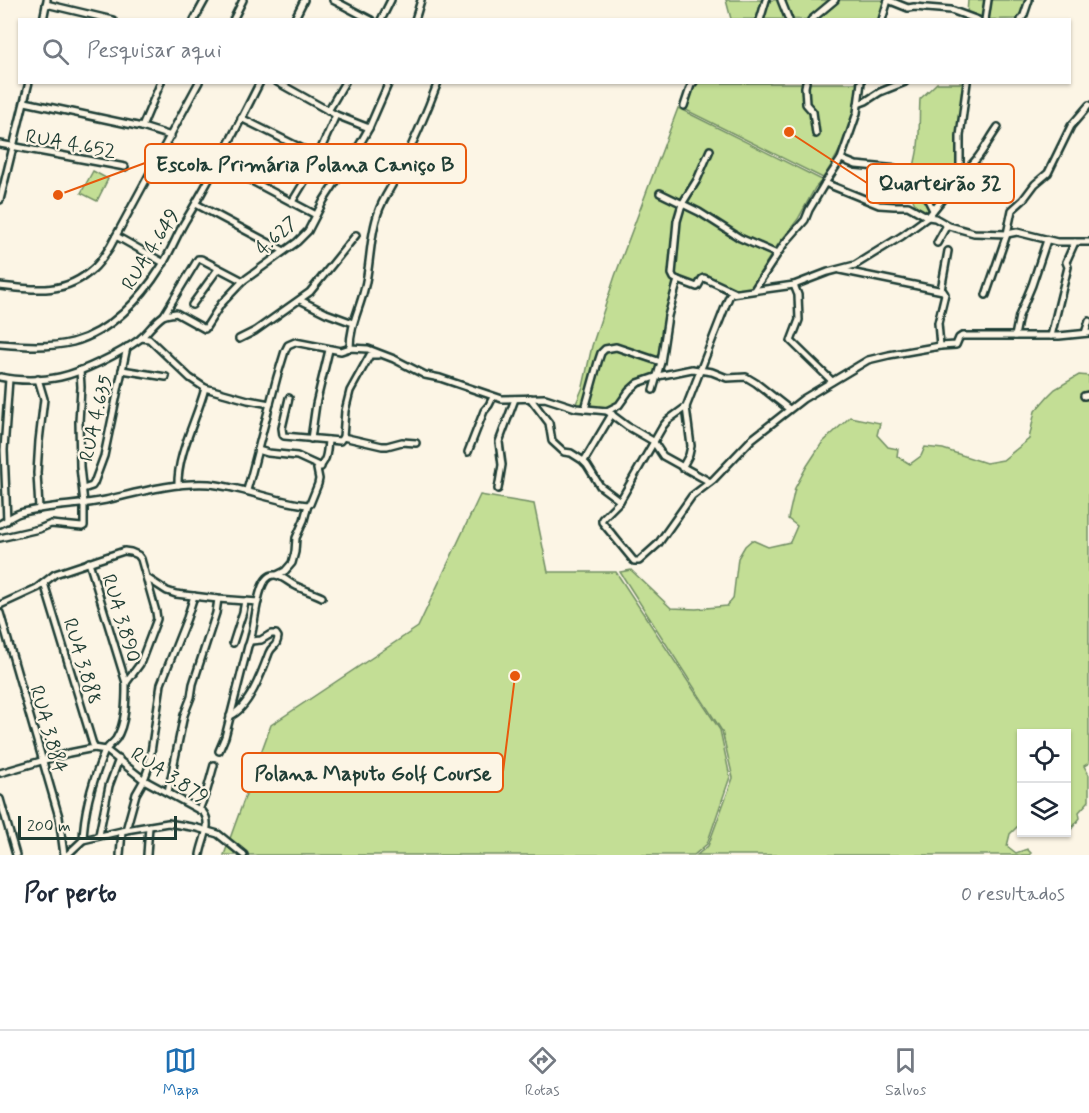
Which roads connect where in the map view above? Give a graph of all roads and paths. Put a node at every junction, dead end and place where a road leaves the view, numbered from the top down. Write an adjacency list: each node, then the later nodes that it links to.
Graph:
1 (205, 0): 16 (street)
2 (243, 0): 17 (street)
3 (304, 0): 18 (street)
4 (333, 0): 19 (street)
5 (391, 0): 20 (street)
6 (421, 0): 21 (street)
7 (766, 0): 22 (street)
8 (781, 0): 23 (street)
9 (835, 0): 24 (street)
10 (888, 0): 25 (street); 26 (street)
11 (988, 0): 27 (street)
12 (1029, 0): 28 (street)
13 (47, 2): 14 (street); 15 (street)
14 (43, 18)
15 (106, 18)
16 (195, 18)
17 (234, 18)
18 (295, 18)
19 (367, 18)
20 (382, 18)
21 (416, 18)
22 (761, 18)
23 (788, 18)
24 (813, 18)
25 (883, 18)
26 (973, 18)
27 (985, 18)
28 (1022, 18)
29 (29, 84): 42 (street)
30 (160, 84): 49 (street)
31 (198, 84): 53 (street)
32 (259, 84): 48 (street, RUA 4.649)
33 (281, 84): 46 (street)
34 (344, 84): 46 (street)
35 (387, 84): 50 (street, 4.627)
36 (437, 84): 97 (street)
37 (692, 84): 45 (street)
38 (806, 84): 52 (street)
39 (861, 84): 43 (street)
40 (900, 84): 43 (street)
41 (967, 84): 61 (street)
42 (25, 102): 49 (street); 55 (street)
43 (858, 104): 58 (street)
44 (1089, 105): 72 (street)
45 (684, 106)
46 (328, 111): 47 (street)
47 (336, 115): 50 (street); 57 (street)
48 (242, 118): 57 (street); 59 (street, RUA 4.649)
49 (142, 127): 53 (street)
50 (369, 128): 69 (street, 4.627)
51 (998, 128): 61 (street)
52 (816, 135)
53 (171, 136): 74 (street)
54 (0, 144): 55 (street, RUA 4.652)
55 (13, 147): 60 (street, RUA 4.652); 64 (street)
56 (710, 150): 67 (street)
57 (317, 156): 65 (street)
58 (841, 159): 62 (street); 68 (street)
59 (218, 164): 65 (street); 66 (street, RUA 4.649)
60 (125, 168)
61 (960, 174): 68 (street)
62 (825, 183): 70 (street); 81 (street)
63 (660, 193): 67 (street)
64 (0, 200)
65 (292, 202): 69 (street)
66 (196, 204): 79 (street); 82 (street, RUA 4.649)
67 (682, 204): 81 (street); 85 (street)
68 (933, 210): 70 (street)
69 (316, 214): 79 (street, 4.627)
70 (928, 217): 71 (street); 84 (street)
71 (947, 225): 72 (street); 78 (street)
72 (1007, 234): 75 (street); 92 (street)
73 (356, 235): 93 (street)
74 (116, 236): 82 (street); 88 (street)
75 (1047, 240): 76 (street); 99 (street)
76 (1075, 242): 77 (street); 100 (street)
77 (1089, 242)
78 (937, 243)
79 (284, 251): 86 (street, 4.627)
80 (948, 251): 89 (street)
81 (777, 254): 90 (street)
82 (164, 263): 103 (street, RUA 4.649)
83 (218, 268): 86 (street); 94 (street); 95 (street)
84 (838, 270): 87 (street); 89 (street)
85 (678, 280): 91 (street); 109 (street)
86 (243, 281): 95 (street, 4.627)
87 (794, 285): 90 (street); 118 (street)
88 (0, 286)
89 (941, 290): 104 (street)
90 (753, 291): 91 (street)
91 (734, 292): 110 (street)
92 (986, 296)
93 (300, 300): 97 (street); 102 (street)
94 (192, 305)
95 (164, 315): 101 (street)
96 (1089, 321): 98 (street)
97 (352, 323): 106 (street)
98 (1087, 333): 100 (street)
99 (1015, 336): 100 (street); 104 (street)
100 (1051, 336)
101 (141, 338): 105 (street); 119 (street)
102 (239, 339)
103 (0, 344)
104 (940, 346): 118 (street)
105 (127, 347): 111 (street); 112 (street, RUA 4.635)
106 (350, 348): 107 (street); 108 (street)
107 (329, 350): 125 (street); 131 (street)
108 (394, 359): 121 (street); 130 (street)
109 (661, 362): 113 (street); 127 (street)
110 (700, 369): 113 (street); 126 (street); 128 (street)
111 (80, 370): 117 (street); 142 (street)
112 (122, 370): 115 (street); 142 (street, RUA 4.635)
113 (658, 376): 120 (street); 129 (street)
114 (0, 377): 116 (street)
115 (166, 377)
116 (9, 379): 117 (street); 149 (street)
117 (38, 379): 148 (street)
118 (832, 381): 128 (street)
119 (205, 388): 125 (street); 141 (street)
120 (653, 390)
121 (493, 397): 124 (street); 136 (street)
122 (290, 398): 131 (street)
123 (530, 398): 124 (street); 127 (street); 137 (street)
124 (515, 399): 143 (street)
125 (270, 404): 135 (street)
126 (686, 407): 133 (street); 139 (street)
127 (585, 409): 129 (street)
128 (789, 409): 140 (street)
129 (609, 412): 133 (street); 137 (street)
130 (343, 437): 132 (street); 134 (street)
131 (311, 439): 132 (street)
132 (328, 440): 138 (street)
133 (653, 441): 139 (street); 145 (street)
134 (416, 443)
135 (258, 450): 138 (street); 144 (street)
136 (468, 452)
137 (584, 461): 145 (street)
138 (321, 467): 147 (street)
139 (682, 468): 140 (street)
140 (710, 482): 145 (street)
141 (178, 485): 144 (street); 146 (street)
142 (83, 489): 146 (street)
143 (498, 489)
144 (246, 490): 147 (street)
145 (620, 501)
146 (84, 503): 148 (street); 151 (street)
147 (308, 505): 153 (street)
148 (39, 509): 149 (street)
149 (7, 521): 150 (street)
150 (0, 524)
151 (0, 538)
152 (89, 562): 154 (street); 155 (street); 165 (street, RUA 3.890)
153 (277, 576): 157 (street); 160 (street)
154 (147, 578): 156 (street); 165 (street)
155 (44, 583): 161 (street); 167 (street, RUA 3.888)
156 (194, 596): 158 (street); 174 (street)
157 (322, 597)
158 (218, 599): 159 (street); 175 (street)
159 (245, 601): 160 (street); 164 (street)
160 (258, 602): 163 (street)
161 (0, 605)
162 (0, 613): 171 (street, RUA 3.884)
163 (251, 641): 166 (street); 166 (street)
164 (233, 643)
165 (126, 683): 168 (street, RUA 3.879)
166 (230, 716): 169 (street)
167 (94, 748): 168 (street, RUA 3.879); 171 (street, RUA 3.879)
168 (106, 750): 170 (street, RUA 3.879); 182 (street)
169 (219, 751)
170 (119, 759): 174 (street, RUA 3.879); 181 (street)
171 (43, 761): 173 (street, RUA 3.879); 184 (street, RUA 3.884)
172 (214, 765): 177 (street)
173 (0, 773)
174 (144, 780): 175 (street, RUA 3.879); 180 (street)
175 (168, 792): 177 (street, RUA 3.879)
176 (0, 799): 183 (street)
177 (199, 810): 179 (street, RUA 3.879)
178 (149, 826): 179 (street); 180 (street); 186 (street)
179 (206, 830): 187 (street); 188 (street)
180 (124, 831): 181 (street); 185 (street)
181 (99, 835): 182 (street)
182 (83, 840): 184 (street)
183 (16, 855)
184 (65, 855)
185 (120, 855)
186 (147, 855)
187 (200, 855)
188 (244, 855)

